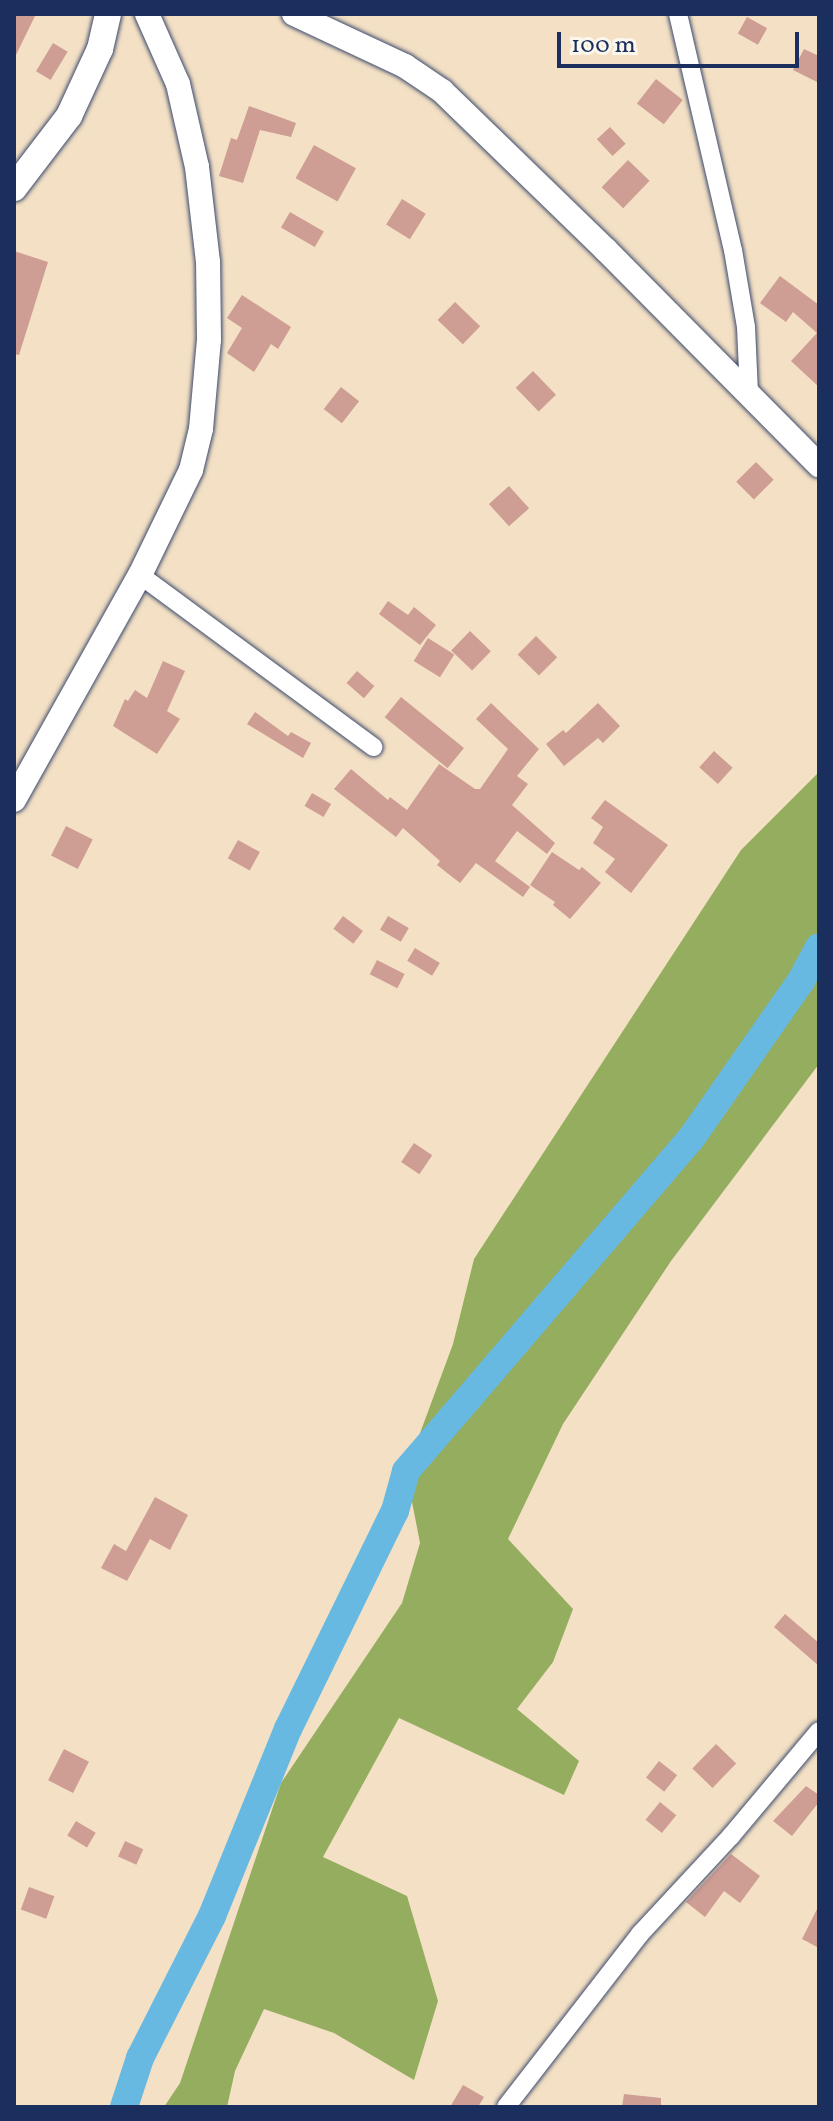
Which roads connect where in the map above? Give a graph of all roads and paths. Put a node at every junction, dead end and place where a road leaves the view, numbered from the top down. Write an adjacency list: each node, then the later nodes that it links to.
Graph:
1 (108, 14): 5 (main road)
2 (147, 14): 8 (street)
3 (294, 14): 6 (street)
4 (678, 14): 6 (street)
5 (14, 188)
6 (749, 394): 7 (street)
7 (819, 465)
8 (140, 575): 9 (street); 10 (street)
9 (373, 747)
10 (14, 800)
11 (819, 1731): 12 (street)
12 (506, 2107)

